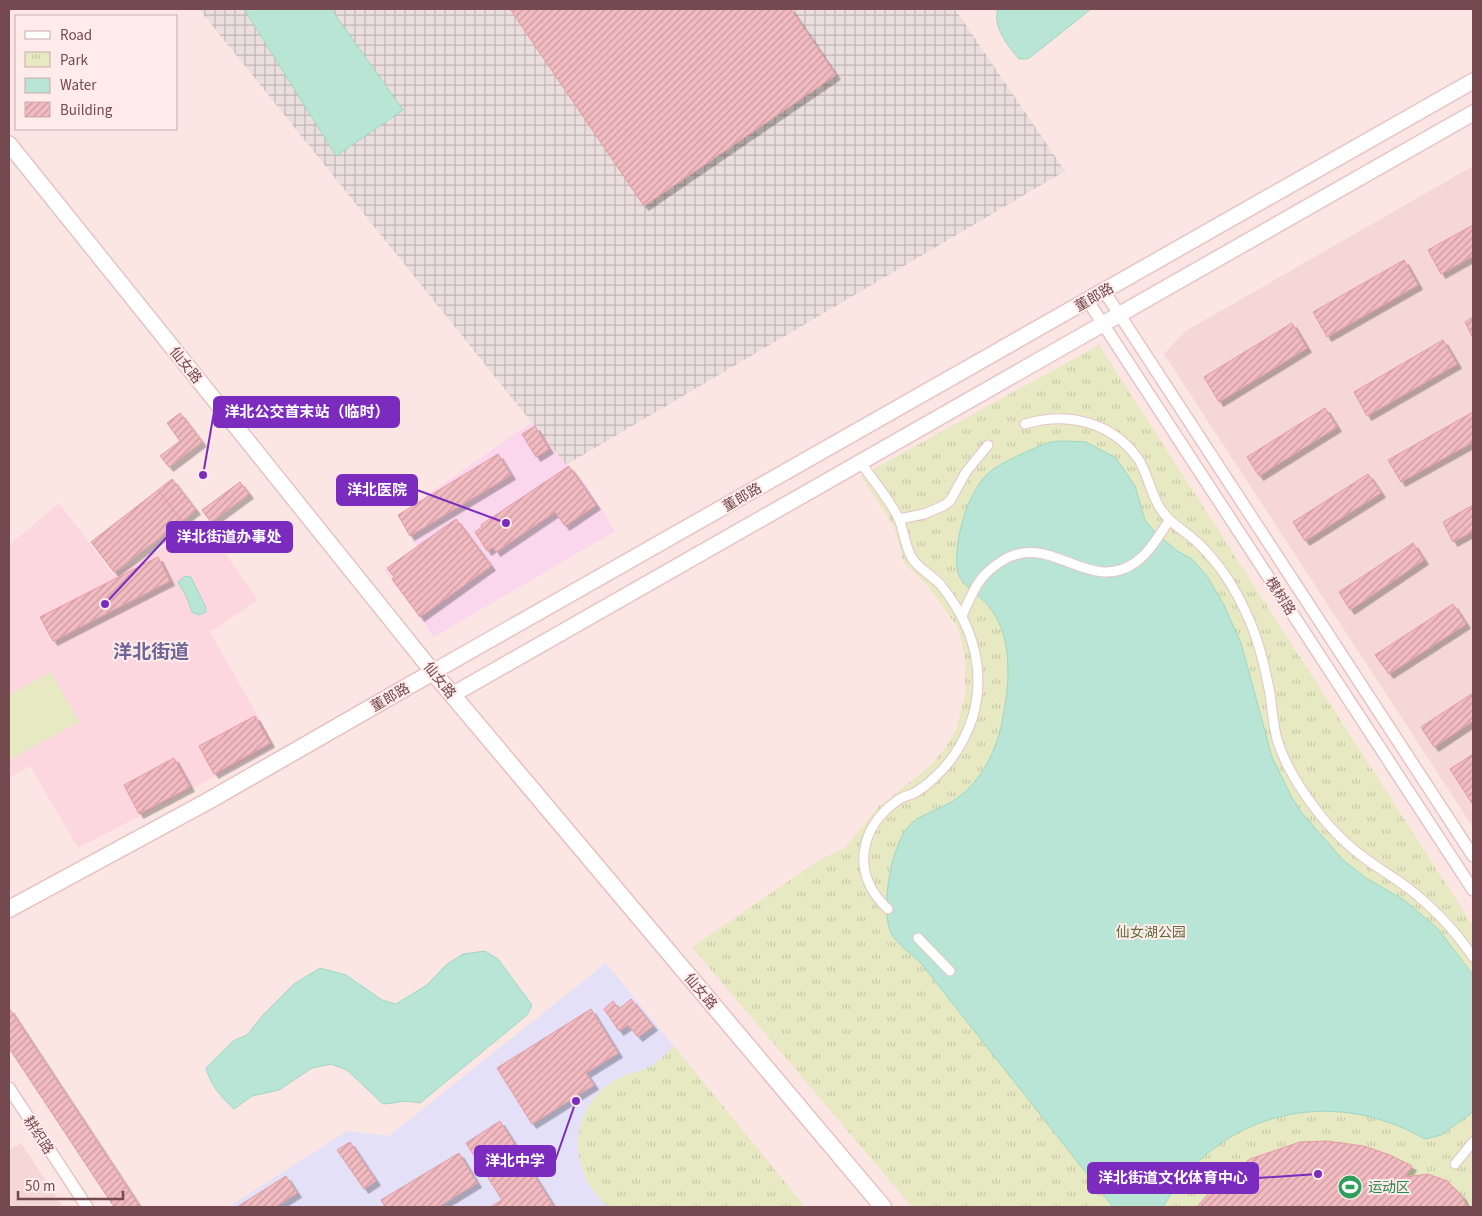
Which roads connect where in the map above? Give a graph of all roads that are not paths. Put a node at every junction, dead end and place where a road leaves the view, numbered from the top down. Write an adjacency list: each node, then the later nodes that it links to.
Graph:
1 (1473, 81): 4 (street, 董郎路)
2 (1473, 113): 6 (street, 董郎路)
3 (9, 144): 14 (street, 仙女路)
4 (1104, 291): 5 (street, 董郎路); 6 (street, 槐树路)
5 (1088, 301): 7 (street, 槐树路); 14 (street, 董郎路)
6 (1119, 314): 7 (street, 董郎路); 16 (street, 槐树路)
7 (1103, 324): 10 (street, 董郎路); 17 (street, 槐树路)
8 (1025, 424): 12 (street)
9 (988, 445): 11 (street)
10 (860, 462): 11 (street); 15 (street, 董郎路)
11 (899, 519): 13 (street)
12 (1169, 521): 13 (street); 21 (street)
13 (962, 616): 18 (street)
14 (434, 672): 15 (main road, 仙女路); 19 (main road, 董郎路)
15 (452, 695): 27 (main road, 仙女路)
16 (1473, 856)
17 (1473, 890)
18 (886, 908)
19 (9, 909)
20 (918, 938): 22 (street)
21 (1473, 957)
22 (950, 971)
23 (9, 1088): 26 (street, 耕织路)
24 (1473, 1142): 25 (street)
25 (1455, 1164)
26 (87, 1207)
27 (883, 1207)

